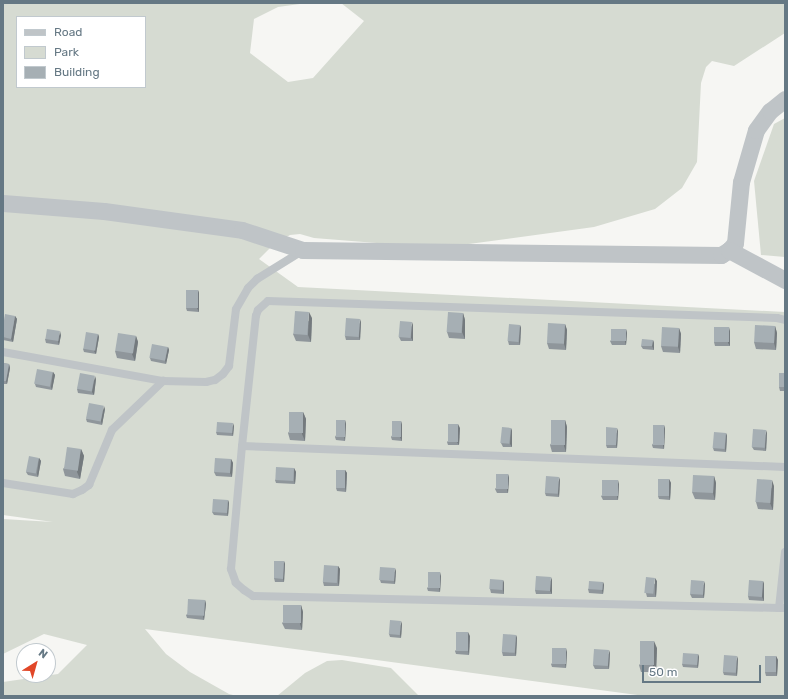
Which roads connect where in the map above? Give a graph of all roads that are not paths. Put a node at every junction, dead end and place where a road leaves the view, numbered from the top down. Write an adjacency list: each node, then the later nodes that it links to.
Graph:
1 (785, 99): 4 (street)
2 (3, 203): 3 (street)
3 (303, 250): 4 (street); 8 (lane)
4 (730, 250): 5 (street)
5 (785, 280)
6 (785, 320): 9 (lane)
7 (3, 352): 8 (lane)
8 (163, 381): 11 (lane)
9 (242, 446): 10 (lane); 13 (lane)
10 (785, 467)
11 (3, 483)
12 (785, 552): 13 (lane)
13 (782, 608)

